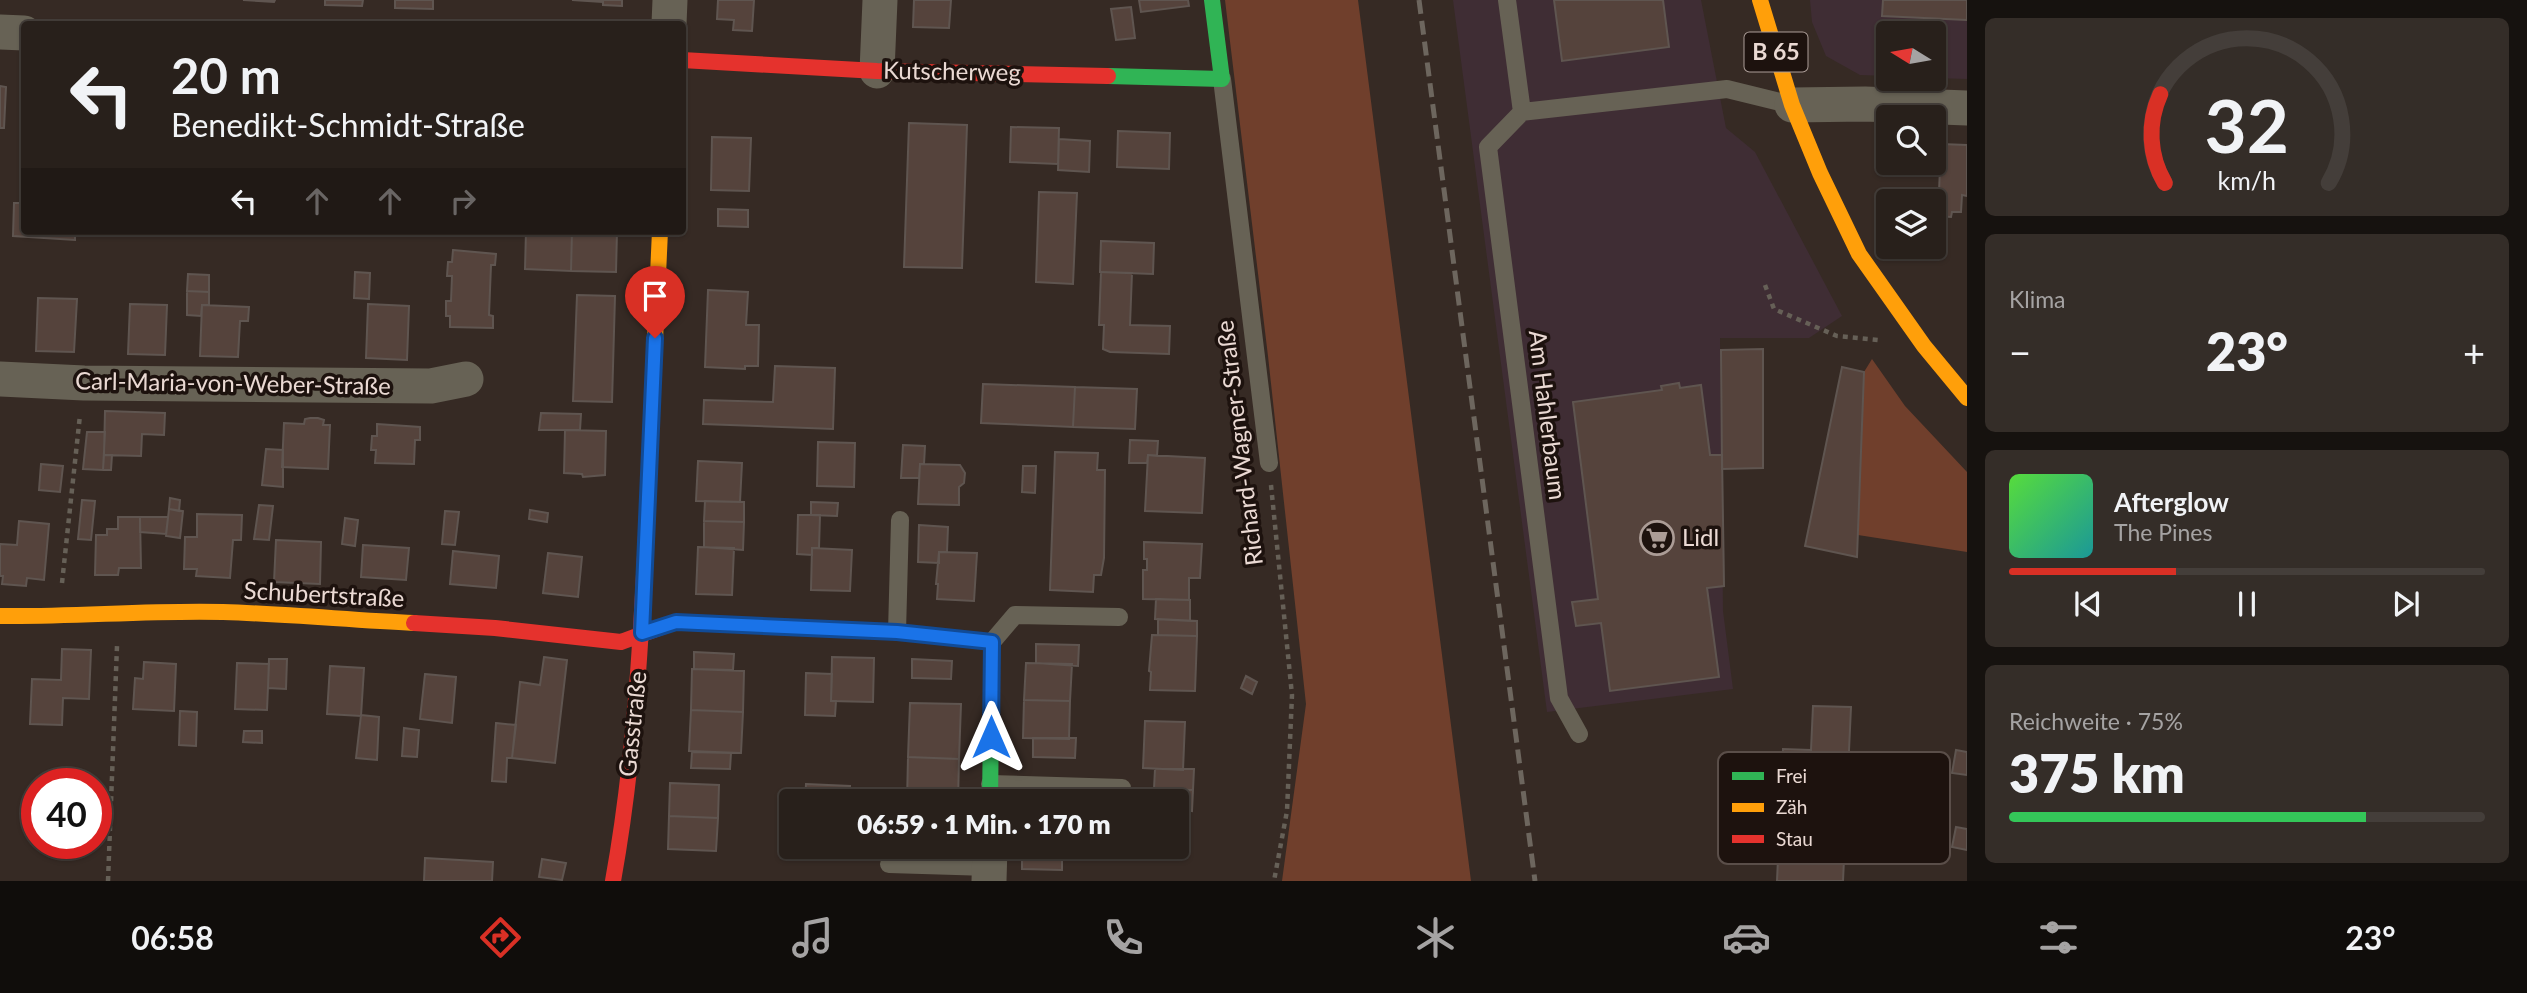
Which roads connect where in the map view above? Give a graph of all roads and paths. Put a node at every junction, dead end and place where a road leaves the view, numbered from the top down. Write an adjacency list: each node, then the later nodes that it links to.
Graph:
1 (670, 0): 6 (street)
2 (880, 0): 10 (street)
3 (1212, 0): 11 (street, Richard-Wagner-Straße)
4 (1507, 0): 14 (lane)
5 (1760, 0): 12 (street, B 65)
6 (669, 21)
7 (0, 32): 8 (street)
8 (21, 33)
9 (686, 60): 10 (street, Kutscherweg)
10 (877, 71): 11 (street, Kutscherweg)
11 (1222, 79): 22 (lane, Richard-Wagner-Straße)
12 (1792, 105): 13 (street); 14 (lane); 17 (street, B 65)
13 (1967, 108)
14 (1522, 112): 31 (lane, Am Hahlerbaum)
15 (660, 235): 29 (street, Gasstraße)
16 (1765, 285): 17 (path)
17 (1924, 346): 21 (street, B 65)
18 (466, 379): 20 (street, Carl-Maria-von-Weber-Straße)
19 (0, 380): 20 (street, Carl-Maria-von-Weber-Straße)
20 (84, 383): 26 (path)
21 (1967, 398)
22 (1269, 463): 39 (path, Richard-Wagner-Straße)
23 (900, 520): 28 (lane)
24 (118, 613): 26 (street, Schubertstraße); 29 (street, Schubertstraße); 37 (path)
25 (0, 616): 26 (street, Schubertstraße)
26 (58, 617)
27 (1119, 617): 30 (lane)
28 (897, 632): 29 (street, Schubertstraße); 30 (street, Schubertstraße)
29 (642, 633): 38 (street, Gasstraße)
30 (992, 642): 33 (street)
31 (1578, 734)
32 (1122, 788): 34 (lane)
33 (990, 789)
34 (1096, 789)
35 (889, 864): 36 (lane)
36 (989, 865)
37 (108, 881)
38 (613, 881)
39 (1274, 881)

